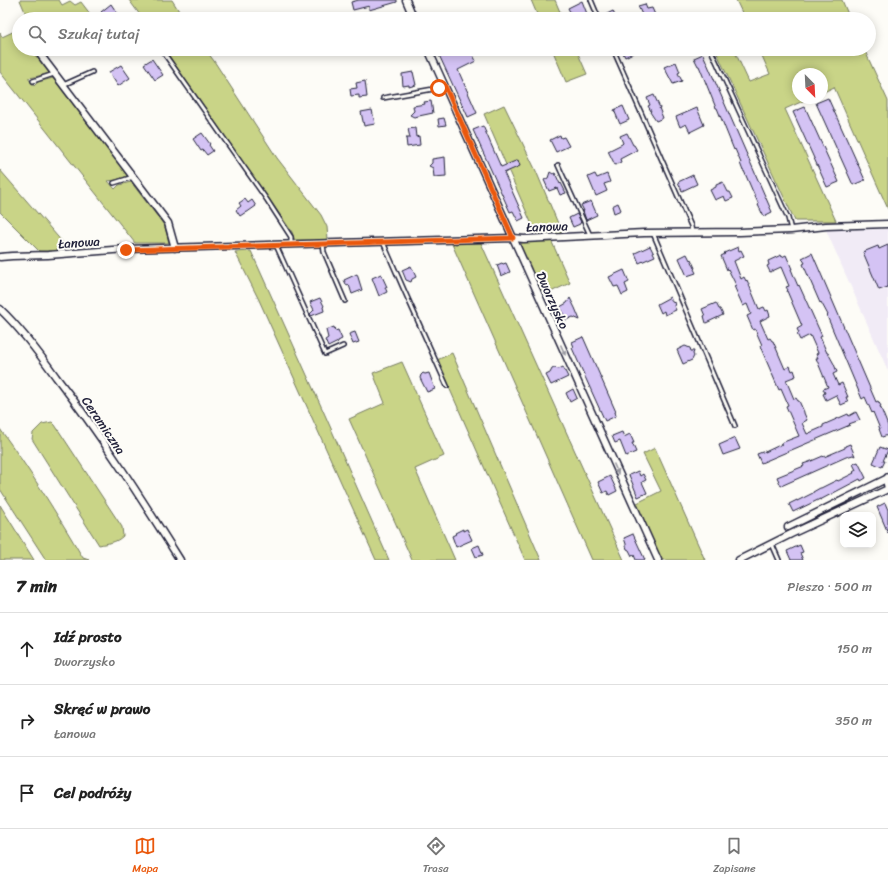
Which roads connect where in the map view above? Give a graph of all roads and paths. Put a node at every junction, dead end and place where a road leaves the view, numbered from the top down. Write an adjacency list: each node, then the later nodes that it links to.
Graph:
1 (406, 0): 3 (street)
2 (591, 0): 4 (lane)
3 (411, 12)
4 (596, 12)
5 (41, 56): 11 (street)
6 (166, 56): 28 (lane)
7 (431, 56): 14 (street, Dworzysko)
8 (616, 56): 22 (lane)
9 (714, 56): 20 (lane)
10 (92, 72): 13 (lane)
11 (55, 74): 12 (lane); 13 (street)
12 (33, 81)
13 (63, 85): 17 (street)
14 (445, 86): 15 (lane); 24 (street, Dworzysko)
15 (383, 98)
16 (558, 165): 23 (lane)
17 (133, 177): 18 (lane); 29 (street)
18 (114, 183)
19 (888, 224): 20 (street, Łanowa)
20 (791, 230): 22 (street, Łanowa)
21 (653, 233): 22 (street, Łanowa); 23 (street, Łanowa); 35 (lane)
22 (692, 233)
23 (590, 236): 24 (street, Łanowa)
24 (513, 238): 25 (street, Łanowa); 40 (street, Dworzysko, one-way to 40)
25 (383, 242): 26 (street, Łanowa); 34 (lane)
26 (323, 244): 28 (street, Łanowa); 31 (lane)
27 (276, 245): 28 (street, Łanowa); 29 (street, Łanowa); 33 (lane)
28 (291, 245)
29 (175, 248): 30 (street, Łanowa)
30 (0, 257)
31 (345, 301)
32 (0, 309): 39 (street, Ceramiczna)
33 (343, 346)
34 (447, 386)
35 (735, 426)
36 (887, 478): 37 (street); 38 (street)
37 (788, 527)
38 (772, 544): 41 (street); 42 (lane)
39 (180, 560)
40 (658, 560)
41 (739, 560)
42 (779, 560)

